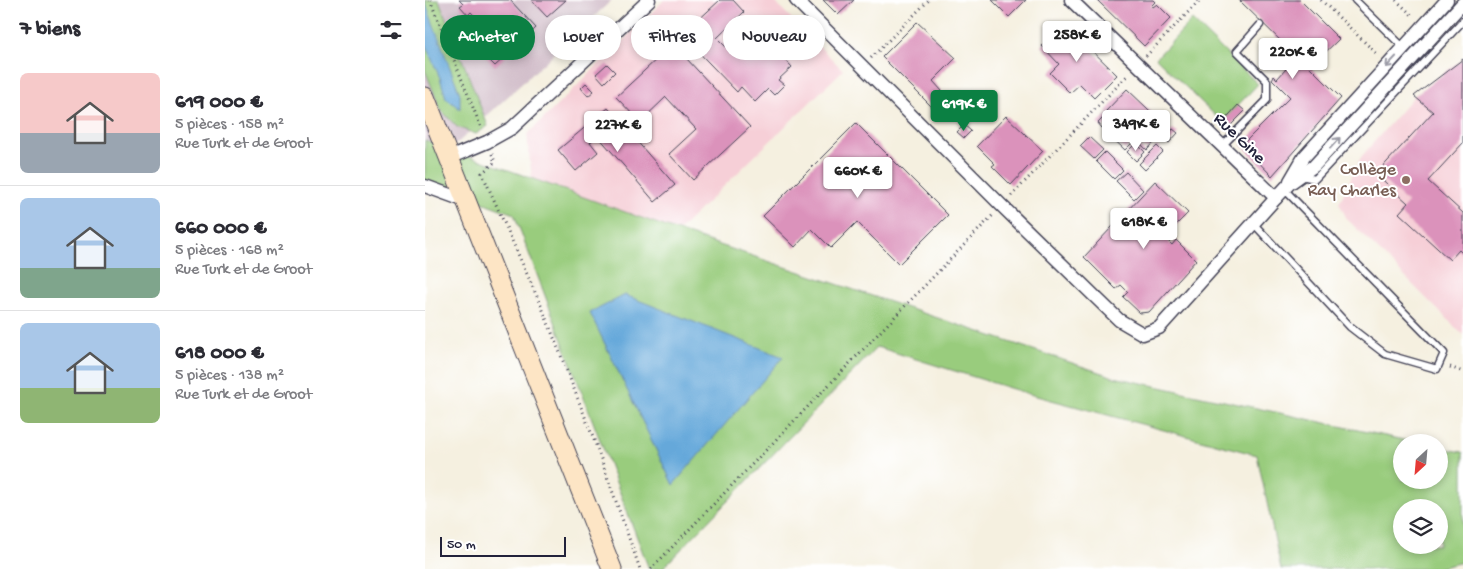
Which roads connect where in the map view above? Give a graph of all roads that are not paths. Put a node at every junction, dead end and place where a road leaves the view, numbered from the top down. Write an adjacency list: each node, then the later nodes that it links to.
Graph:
1 (649, 0): 12 (street)
2 (796, 0): 17 (street)
3 (1071, 0): 11 (street, Rue Gine)
4 (1355, 0): 9 (lane)
5 (1447, 0): 9 (street)
6 (1463, 3): 13 (street, one-way to 6)
7 (1463, 21): 13 (lane)
8 (1260, 25): 11 (lane)
9 (1404, 48): 15 (street, one-way to 15)
10 (425, 97): 12 (street)
11 (1222, 146): 15 (street, Rue Gine)
12 (449, 158): 16 (street)
13 (1300, 176): 15 (street)
14 (425, 186): 16 (street)
15 (1283, 190): 17 (street); 17 (lane)
16 (466, 201): 18 (street)
17 (1253, 222)
18 (612, 569)

